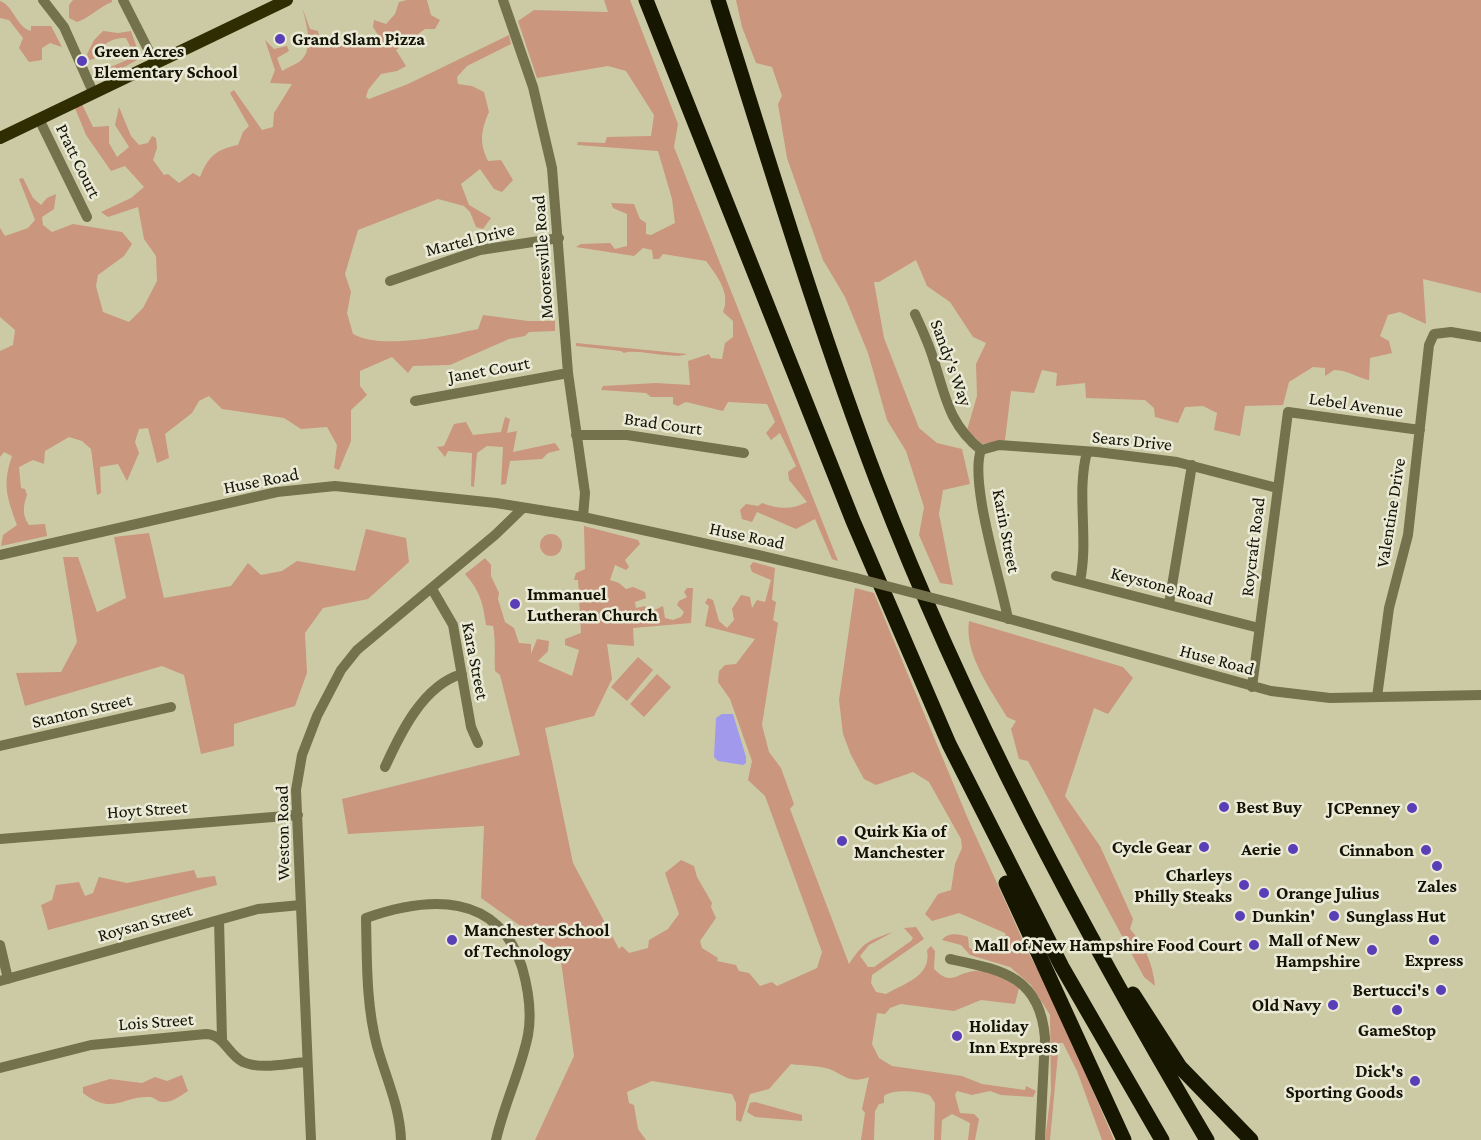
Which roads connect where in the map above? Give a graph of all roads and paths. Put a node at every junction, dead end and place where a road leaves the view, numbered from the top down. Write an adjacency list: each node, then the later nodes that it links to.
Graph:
1 (42, 0): 8 (street)
2 (123, 0): 7 (street)
3 (287, 0): 7 (main road)
4 (503, 0): 12 (street, Mooresville Road)
5 (646, 0): 41 (highway)
6 (718, 0): 46 (highway)
7 (155, 63): 8 (main road)
8 (93, 92): 9 (main road)
9 (39, 119): 10 (main road); 11 (street, Pratt Court)
10 (0, 138)
11 (87, 217)
12 (559, 238): 13 (street, Martel Drive); 16 (street, Mooresville Road)
13 (390, 281)
14 (915, 314): 21 (street, Sandy's Way)
15 (1481, 337): 19 (street, Valentine Drive)
16 (568, 373): 17 (street, Janet Court); 20 (street, Mooresville Road)
17 (416, 401)
18 (1288, 412): 19 (street, Lebel Avenue); 25 (street, Roycraft Road)
19 (1420, 430): 38 (street, Valentine Drive)
20 (576, 435): 23 (street, Brad Court); 27 (street, Mooresville Road)
21 (981, 450): 22 (street, Sears Drive); 33 (street, Karin Street)
22 (1087, 452): 24 (street, Sears Drive); 30 (street)
23 (744, 453)
24 (1192, 465): 25 (street, Sears Drive); 32 (street)
25 (1277, 488): 34 (street, Roycraft Road)
26 (523, 508): 27 (street, Huse Road); 28 (street, Huse Road); 31 (street, Weston Road)
27 (583, 518): 33 (street, Huse Road, bridge)
28 (0, 555)
29 (1056, 576): 30 (street, Keystone Road)
30 (1080, 581): 32 (street, Keystone Road)
31 (432, 589): 35 (street, Kara Street); 44 (street, Weston Road)
32 (1169, 604): 34 (street, Keystone Road)
33 (1008, 619): 36 (street, Huse Road)
34 (1259, 628): 36 (street, Roycraft Road)
35 (462, 674): 40 (street, Kara Street); 43 (street)
36 (1252, 687): 38 (street, Huse Road)
37 (1481, 695): 38 (street, Huse Road)
38 (1377, 697)
39 (171, 707): 42 (street, Stanton Street)
40 (478, 743)
41 (949, 744): 59 (highway); 60 (highway)
42 (0, 746)
43 (385, 767)
44 (298, 815): 45 (street, Hoyt Street); 47 (street, Weston Road)
45 (0, 839)
46 (1070, 902): 61 (highway); 62 (highway)
47 (301, 905): 48 (street, Roysan Street); 53 (street, Weston Road)
48 (219, 920): 51 (street, Roysan Street); 52 (street)
49 (0, 945): 51 (street)
50 (950, 959): 58 (street)
51 (4, 980)
52 (222, 1039): 53 (street); 54 (street, Lois Street)
53 (307, 1062): 55 (street, Weston Road)
54 (0, 1068)
55 (311, 1140)
56 (400, 1140): 57 (street)
57 (496, 1140)
58 (1040, 1140)
59 (1124, 1140)
60 (1162, 1140)
61 (1207, 1140)
62 (1251, 1140)

